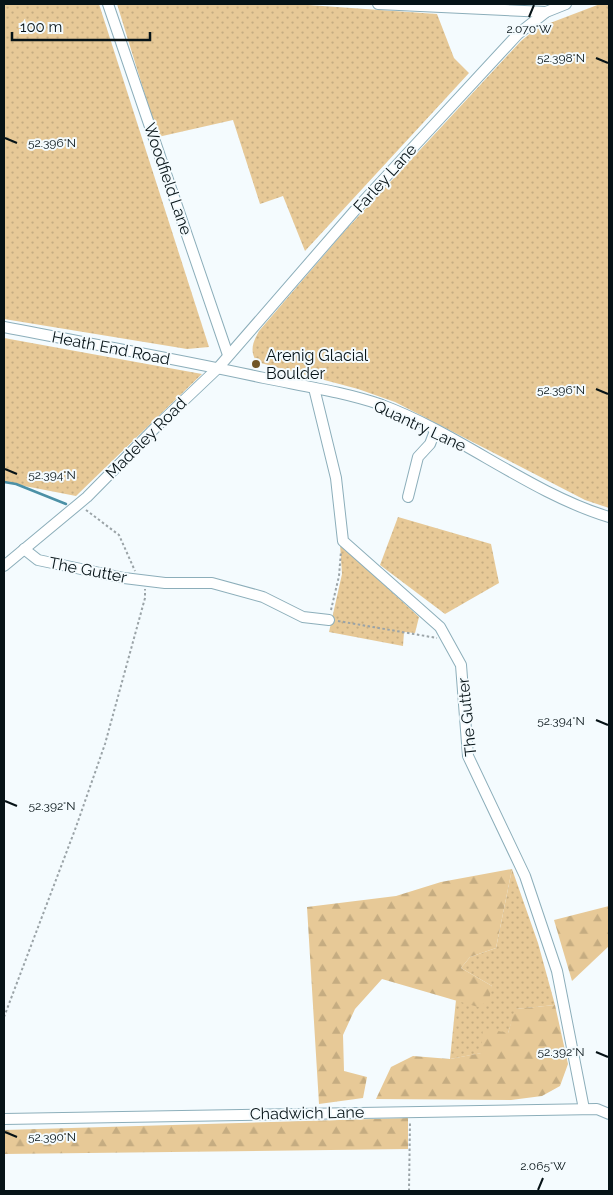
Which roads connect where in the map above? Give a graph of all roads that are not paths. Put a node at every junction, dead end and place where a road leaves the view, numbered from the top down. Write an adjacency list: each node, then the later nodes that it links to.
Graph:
1 (108, 4): 6 (street, Woodfield Lane)
2 (378, 4): 4 (street)
3 (566, 4): 4 (street, Farley Lane)
4 (546, 12): 6 (street, Farley Lane)
5 (4, 327): 7 (street, Heath End Road)
6 (228, 355): 7 (street, Farley Lane)
7 (218, 368): 8 (street, Quantry Lane); 12 (street, Madeley Road)
8 (314, 388): 9 (street, Quantry Lane); 15 (street, The Gutter)
9 (435, 432): 10 (street); 11 (street, Quantry Lane)
10 (408, 497)
11 (609, 517)
12 (24, 549): 13 (street, Madeley Road); 14 (street, The Gutter)
13 (4, 566)
14 (329, 620)
15 (584, 1109): 16 (street, Chadwich Lane); 17 (street, Chadwich Lane)
16 (609, 1114)
17 (4, 1119)

